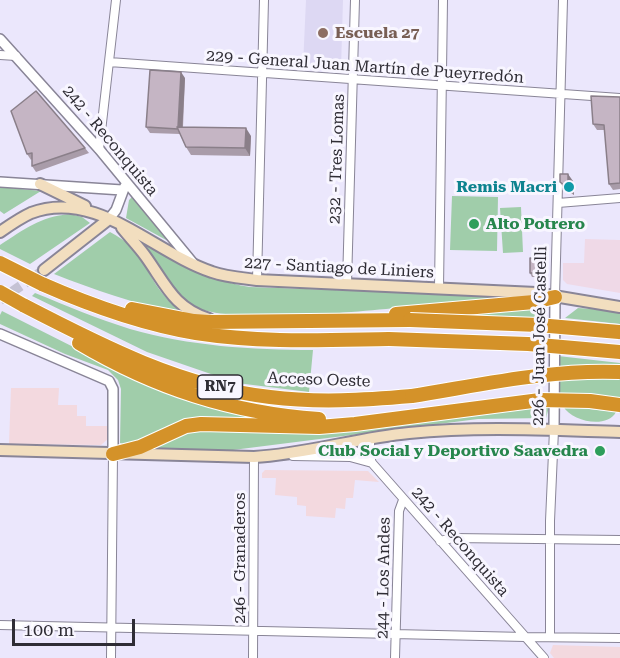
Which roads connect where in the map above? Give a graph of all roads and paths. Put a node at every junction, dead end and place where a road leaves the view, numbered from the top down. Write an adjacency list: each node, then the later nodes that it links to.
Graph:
1 (116, 0): 9 (street)
2 (264, 0): 10 (street)
3 (355, 0): 11 (street, 232 - Tres Lomas)
4 (443, 0): 12 (street)
5 (562, 0): 13 (street, 226 - Juan José Castelli)
6 (0, 39): 8 (street, 242 - Reconquista)
7 (0, 56): 8 (street)
8 (16, 56): 15 (street, 242 - Reconquista)
9 (109, 62): 10 (street, 229 - General Juan Martín de Pueyrredón); 15 (street)
10 (262, 74): 11 (street, 229 - General Juan Martín de Pueyrredón); 27 (street)
11 (353, 80): 12 (street, 229 - General Juan Martín de Pueyrredón); 28 (street, 232 - Tres Lomas)
12 (441, 87): 13 (street, 229 - General Juan Martín de Pueyrredón); 29 (street)
13 (561, 94): 14 (street, 229 - General Juan Martín de Pueyrredón); 20 (street, 226 - Juan José Castelli)
14 (620, 98)
15 (99, 149): 18 (street, 242 - Reconquista)
16 (0, 182): 17 (street)
17 (40, 184): 18 (street); 21 (main road)
18 (124, 187): 22 (street); 25 (street, 242 - Reconquista)
19 (620, 198): 20 (street)
20 (558, 203): 32 (street, 226 - Juan José Castelli)
21 (93, 211): 22 (main road, 227 - Santiago de Liniers); 23 (main road, 227 - Santiago de Liniers)
22 (113, 222): 25 (main road, 227 - Santiago de Liniers); 26 (main road); 36 (main road)
23 (0, 232)
24 (0, 263): 26 (highway, bridge)
25 (195, 265): 27 (main road, 227 - Santiago de Liniers)
26 (43, 277): 31 (highway)
27 (257, 280): 28 (main road, 227 - Santiago de Liniers)
28 (347, 284): 29 (main road, 227 - Santiago de Liniers)
29 (439, 288): 32 (main road, 227 - Santiago de Liniers)
30 (0, 292): 34 (highway, Acceso Oeste / RN7, bridge)
31 (66, 294): 36 (highway); 39 (highway, bridge)
32 (555, 297): 33 (main road, 227 - Santiago de Liniers); 35 (highway); 43 (street, 226 - Juan José Castelli)
33 (620, 307)
34 (42, 315): 40 (highway, Acceso Oeste / RN7, bridge); 42 (highway)
35 (303, 321): 36 (highway); 37 (highway, bridge)
36 (223, 322)
37 (620, 332)
38 (0, 334): 47 (street)
39 (620, 352)
40 (620, 372)
41 (620, 405): 42 (highway, bridge)
42 (389, 419): 47 (highway)
43 (554, 430): 44 (main road); 45 (main road); 52 (street, 226 - Juan José Castelli)
44 (620, 432)
45 (370, 438): 48 (main road); 50 (street)
46 (0, 450): 47 (main road)
47 (113, 454): 49 (main road); 56 (street)
48 (273, 456): 49 (main road); 50 (street)
49 (254, 458): 57 (street, 246 - Granaderos)
50 (372, 463): 51 (street, 242 - Reconquista)
51 (403, 500): 54 (street, 242 - Reconquista); 58 (street, 244 - Los Andes)
52 (550, 539): 53 (street); 54 (street); 59 (street, 226 - Juan José Castelli)
53 (620, 540)
54 (440, 541): 60 (street, 242 - Reconquista)
55 (0, 625): 56 (street)
56 (112, 627): 57 (street); 62 (street)
57 (253, 630): 58 (street); 63 (street, 246 - Granaderos)
58 (396, 634): 60 (street); 64 (street, 244 - Los Andes)
59 (550, 637): 60 (street); 61 (street)
60 (525, 638): 65 (street, 242 - Reconquista)
61 (620, 638)
62 (111, 658)
63 (253, 658)
64 (395, 658)
65 (544, 658)

